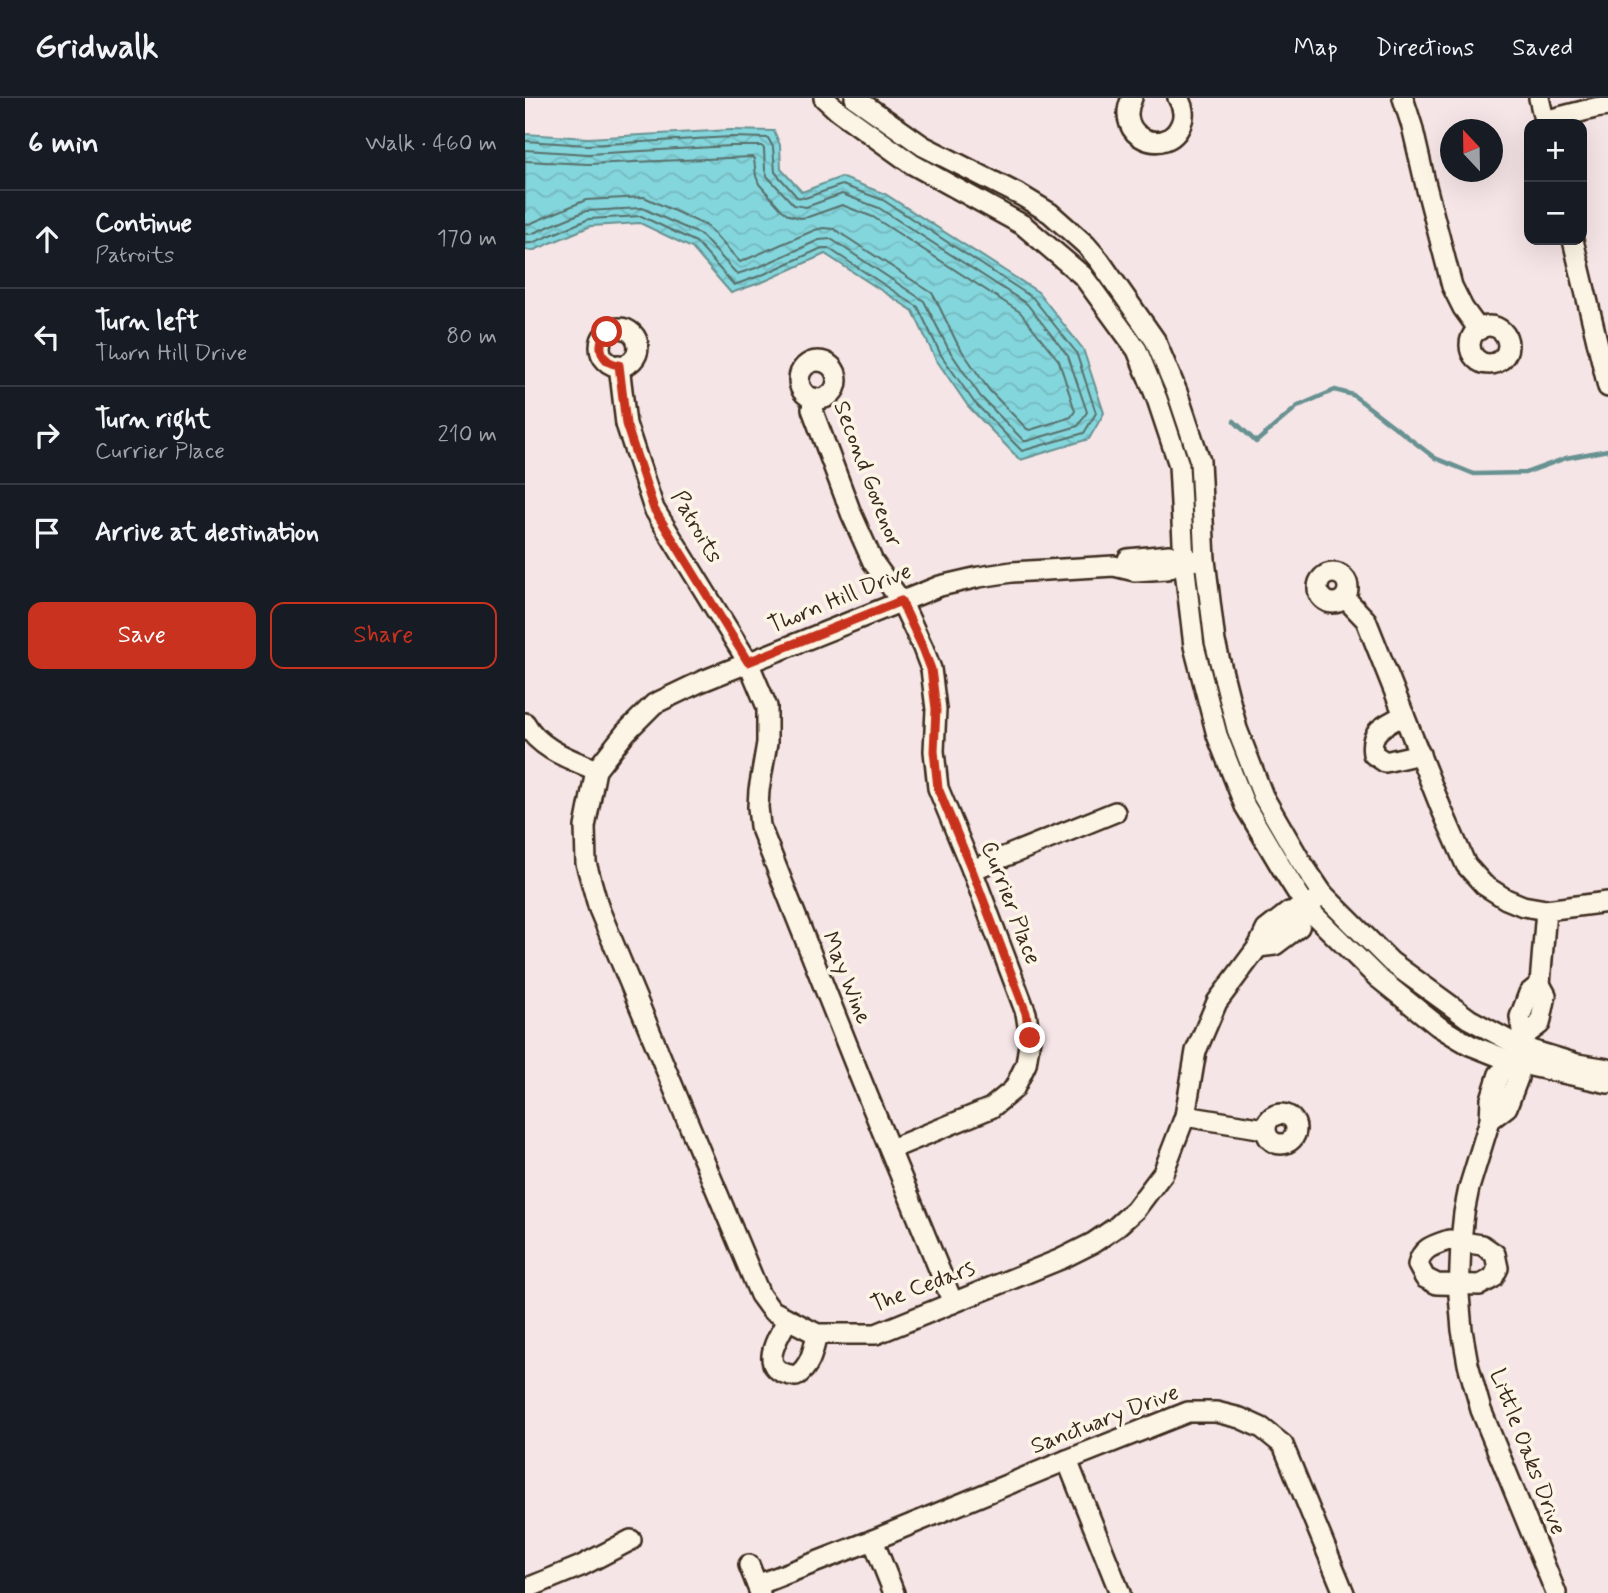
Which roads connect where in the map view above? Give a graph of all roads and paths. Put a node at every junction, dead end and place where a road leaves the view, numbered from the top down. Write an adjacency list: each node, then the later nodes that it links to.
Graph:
1 (824, 98): 16 (street)
2 (855, 98): 15 (street)
3 (1132, 98): 4 (street)
4 (1178, 98)
5 (1403, 98): 11 (street)
6 (1539, 98): 8 (street)
7 (1608, 106): 9 (street)
8 (1543, 119)
9 (1559, 119)
10 (1574, 245): 13 (street)
11 (1479, 330)
12 (619, 365): 19 (street, Patroits)
13 (1608, 387)
14 (814, 398): 18 (street, Second Govenor)
15 (1205, 560): 16 (street, Thorn Hill Drive); 26 (street)
16 (1182, 561): 18 (street, Thorn Hill Drive); 29 (street)
17 (1345, 597): 20 (street)
18 (901, 601): 19 (street, Thorn Hill Drive); 25 (street, Currier Place)
19 (748, 662): 23 (street, Thorn Hill Drive); 36 (street, May Wine)
20 (1404, 715): 22 (street); 22 (street)
21 (525, 723): 23 (street)
22 (1420, 754): 30 (street)
23 (596, 770): 28 (street, Thorn Hill Drive)
24 (1115, 812): 25 (street)
25 (972, 870): 36 (street, Currier Place)
26 (1324, 894): 29 (street, The Cedars); 31 (street)
27 (1608, 902): 30 (street)
28 (599, 909): 40 (street, The Cedars)
29 (1306, 909): 31 (street); 34 (street, The Cedars)
30 (1546, 910): 31 (street)
31 (1517, 1053): 32 (street); 33 (street); 37 (street, Little Oaks Drive)
32 (1608, 1069)
33 (1608, 1083)
34 (1185, 1116): 35 (street); 39 (street, The Cedars)
35 (1265, 1129)
36 (891, 1149): 39 (street, May Wine)
37 (1461, 1241): 38 (street, Little Oaks Drive); 38 (street); 38 (street)
38 (1459, 1284): 51 (street, Little Oaks Drive)
39 (953, 1303): 41 (street, The Cedars)
40 (788, 1319): 41 (street, The Cedars); 41 (street)
41 (817, 1334)
42 (1067, 1460): 44 (street, Sanctuary Drive); 49 (street); 50 (street, Sanctuary Drive)
43 (631, 1540): 46 (street)
44 (873, 1540): 47 (street, Sanctuary Drive); 48 (street)
45 (749, 1566): 47 (street)
46 (525, 1589)
47 (759, 1589)
48 (894, 1593)
49 (1120, 1593)
50 (1344, 1593)
51 (1556, 1593)

